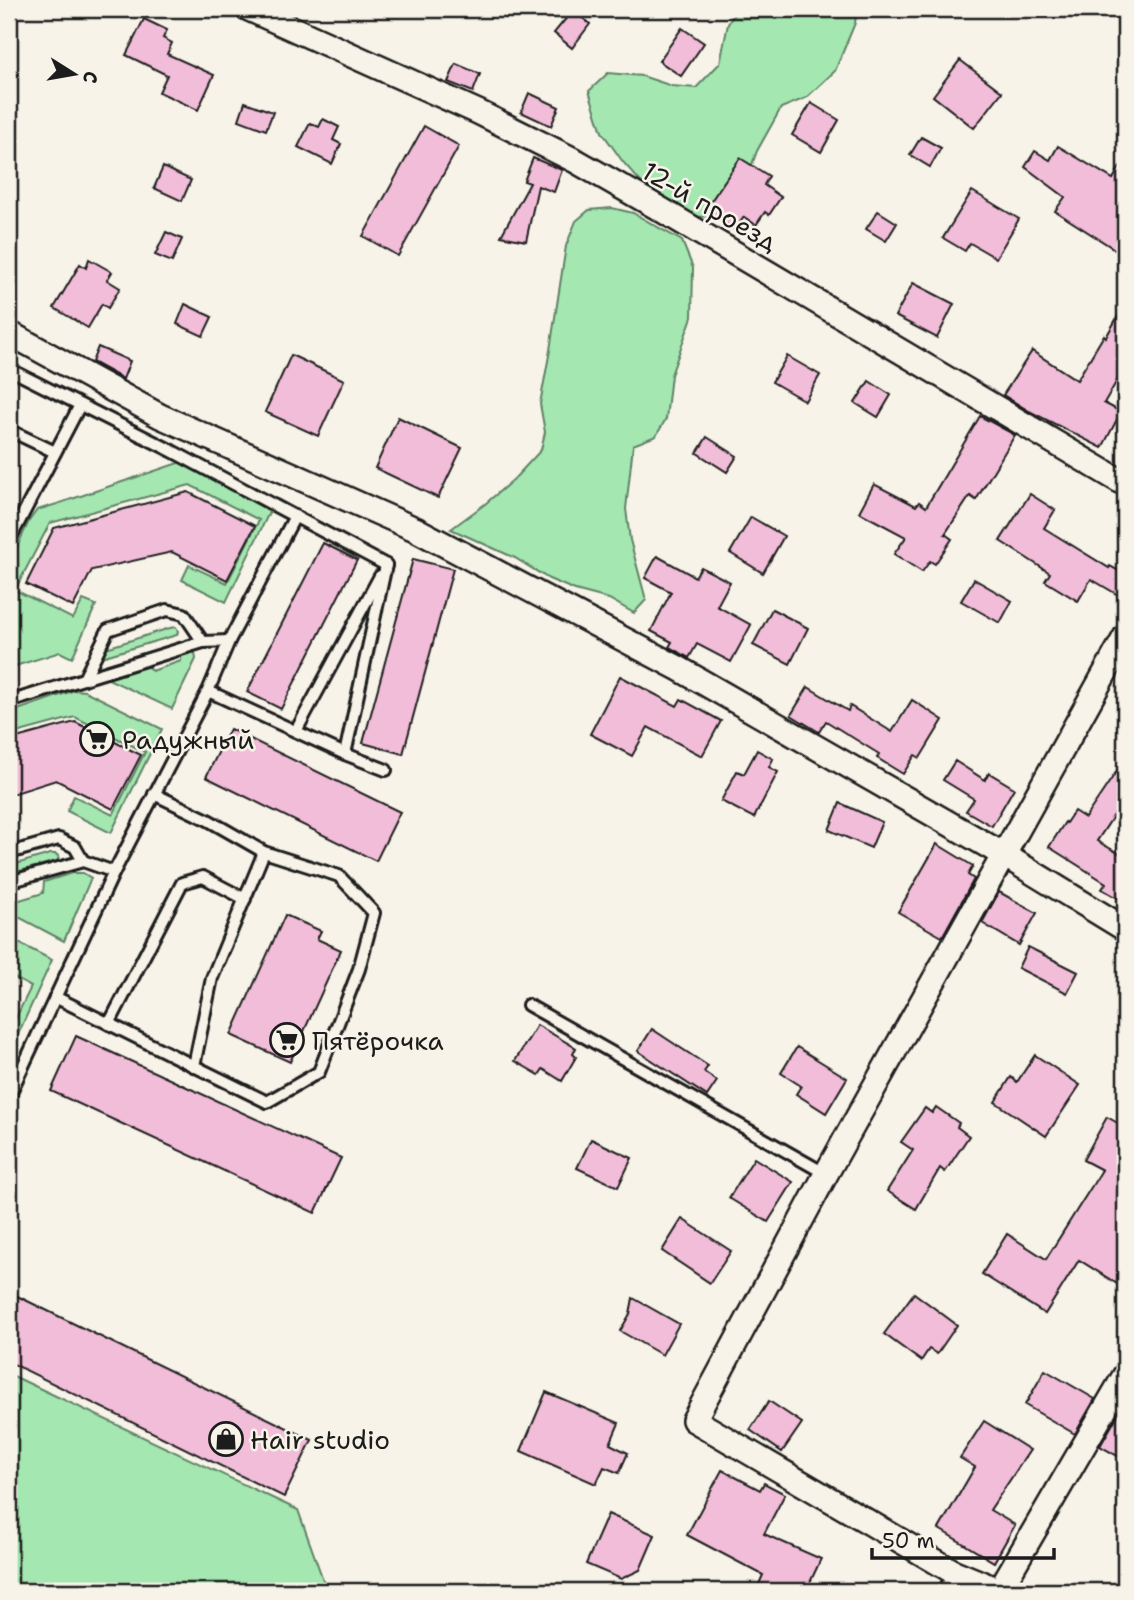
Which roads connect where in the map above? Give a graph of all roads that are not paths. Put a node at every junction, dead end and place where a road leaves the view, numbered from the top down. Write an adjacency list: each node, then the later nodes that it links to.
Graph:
1 (249, 9): 7 (street, 12-й проезд)
2 (9, 333): 23 (street)
3 (9, 369): 4 (lane)
4 (80, 405): 6 (lane); 8 (lane)
5 (9, 430): 6 (lane)
6 (55, 452): 9 (lane)
7 (1125, 484)
8 (295, 516): 10 (lane); 12 (lane)
9 (9, 541)
10 (386, 565): 17 (lane); 18 (lane)
11 (1125, 637): 23 (street)
12 (229, 641): 13 (lane); 15 (lane)
13 (204, 642): 14 (lane); 14 (lane)
14 (84, 679): 16 (lane)
15 (208, 691): 17 (lane); 20 (lane)
16 (9, 702)
17 (296, 730): 18 (lane)
18 (345, 754): 19 (lane)
19 (386, 770)
20 (154, 794): 21 (lane); 25 (lane)
21 (264, 852): 27 (lane); 32 (lane)
22 (9, 853): 24 (lane)
23 (1004, 855): 28 (street); 35 (street)
24 (83, 861): 25 (lane); 26 (lane)
25 (114, 872): 29 (lane)
26 (9, 882)
27 (245, 899): 31 (lane); 32 (lane)
28 (1125, 929)
29 (55, 997): 31 (lane); 33 (lane)
30 (527, 1005): 35 (lane)
31 (109, 1024): 32 (lane)
32 (194, 1066)
33 (12, 1085): 34 (lane)
34 (9, 1096)
35 (826, 1174): 37 (street)
36 (1125, 1375): 38 (street)
37 (949, 1581): 38 (street)
38 (1000, 1591)

